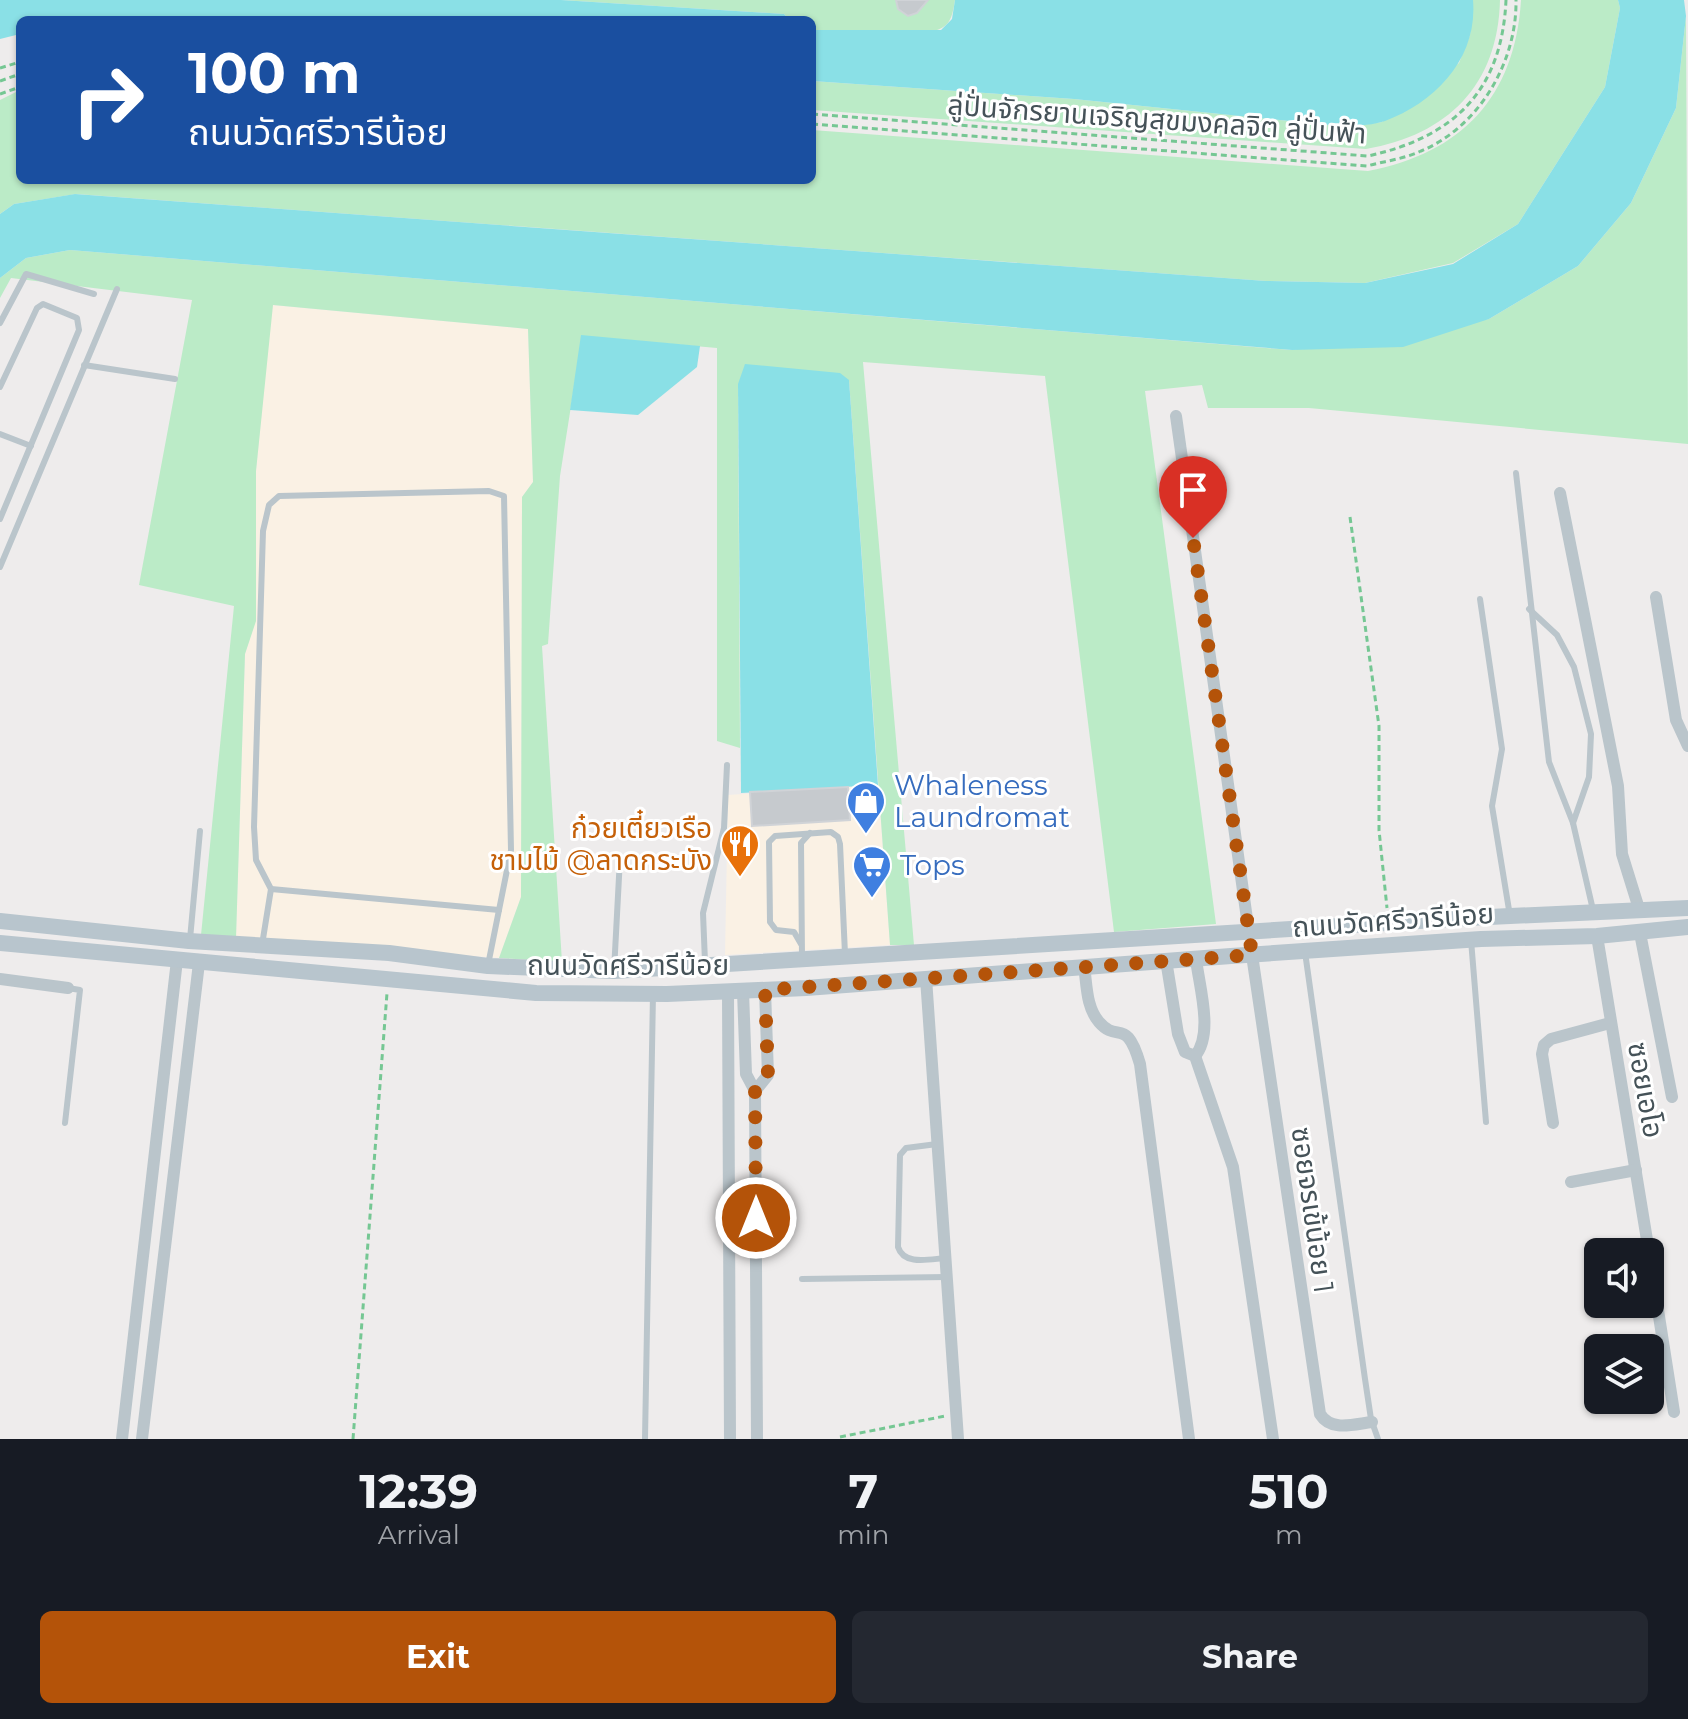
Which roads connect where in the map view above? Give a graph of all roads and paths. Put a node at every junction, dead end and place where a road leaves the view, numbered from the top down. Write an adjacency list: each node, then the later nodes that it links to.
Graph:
1 (1506, 0): 3 (path, ลู่ปั่นจักรยานเจริญสุขมงคลจิต ลู่ปั่นฟ้า)
2 (1516, 0): 4 (path)
3 (816, 114)
4 (816, 124)
5 (117, 289): 8 (lane)
6 (94, 294): 7 (lane)
7 (0, 323)
8 (84, 365): 9 (lane); 18 (lane)
9 (175, 379)
10 (0, 387): 13 (lane)
11 (1176, 416): 37 (street)
12 (0, 434): 13 (lane)
13 (31, 446): 16 (lane)
14 (1516, 473): 21 (lane)
15 (1560, 493): 31 (street)
16 (1, 514)
17 (1350, 517): 35 (path)
18 (0, 567)
19 (1656, 597): 22 (street)
20 (1480, 599): 33 (lane)
21 (1529, 609): 24 (lane); 24 (lane)
22 (1688, 746)
23 (727, 765): 55 (lane)
24 (1573, 823): 32 (lane)
25 (200, 831): 41 (lane)
26 (811, 833): 45 (lane); 45 (lane); 47 (lane)
27 (620, 858): 57 (lane)
28 (271, 889): 30 (lane); 30 (lane); 43 (lane)
29 (1688, 908): 31 (main road, ถนนวัดศรีวารีน้อย)
30 (499, 910): 54 (lane)
31 (1640, 912): 32 (main road, ถนนวัดศรีวารีน้อย)
32 (1594, 913): 33 (main road, ถนนวัดศรีวารีน้อย)
33 (1510, 916): 35 (main road, ถนนวัดศรีวารีน้อย)
34 (0, 921): 41 (main road, ถนนวัดศรีวารีน้อย)
35 (1389, 924): 37 (main road, ถนนวัดศรีวารีน้อย)
36 (1688, 927): 38 (main road, ถนนวัดศรีวารีน้อย)
37 (1249, 933): 46 (main road); 47 (main road, ถนนวัดศรีวารีน้อย)
38 (1640, 933): 39 (main road, ถนนวัดศรีวารีน้อย); 70 (street)
39 (1597, 936): 40 (main road, ถนนวัดศรีวารีน้อย); 65 (street, ซอยเอโอ)
40 (1471, 940): 44 (main road, ถนนวัดศรีวารีน้อย); 71 (lane)
41 (189, 941): 43 (main road, ถนนวัดศรีวารีน้อย)
42 (0, 943): 49 (main road, ถนนวัดศรีวารีน้อย)
43 (262, 945): 54 (main road, ถนนวัดศรีวารีน้อย)
44 (1305, 951): 46 (main road, ถนนวัดศรีวารีน้อย); 88 (lane)
45 (802, 953): 47 (main road, ถนนวัดศรีวารีน้อย); 52 (main road, ถนนวัดศรีวารีน้อย)
46 (1252, 955): 48 (main road, ถนนวัดศรีวารีน้อย); 88 (street, ซอยจรเข้น้อย 1)
47 (845, 958)
48 (1196, 959): 50 (main road, ถนนวัดศรีวารีน้อย); 68 (street)
49 (177, 960): 51 (main road, ถนนวัดศรีวารีน้อย); 66 (street)
50 (1166, 960): 56 (main road, ถนนวัดศรีวารีน้อย); 68 (street)
51 (199, 963): 60 (main road, ถนนวัดศรีวารีน้อย); 67 (street)
52 (763, 964): 53 (main road, ถนนวัดศรีวารีน้อย); 62 (main road)
53 (741, 965): 55 (main road, ถนนวัดศรีวารีน้อย); 63 (main road)
54 (488, 966): 57 (main road, ถนนวัดศรีวารีน้อย)
55 (705, 966): 57 (main road, ถนนวัดศรีวารีน้อย)
56 (1084, 966): 58 (main road, ถนนวัดศรีวารีน้อย); 97 (street)
57 (614, 971)
58 (926, 978): 62 (main road, ถนนวัดศรีวารีน้อย); 74 (street)
59 (0, 979): 61 (street)
60 (388, 982): 64 (main road, ถนนวัดศรีวารีน้อย); 92 (path)
61 (68, 988): 72 (lane)
62 (765, 990): 63 (main road, ถนนวัดศรีวารีน้อย); 69 (street)
63 (735, 991): 64 (main road, ถนนวัดศรีวารีน้อย); 69 (street); 94 (street)
64 (653, 994): 93 (lane)
65 (1610, 1023): 73 (street); 75 (street, ซอยเอโอ)
66 (166, 1054): 67 (street); 77 (street)
67 (188, 1055): 78 (street)
68 (1195, 1056): 98 (street)
69 (755, 1091): 95 (street)
70 (1672, 1097)
71 (1486, 1122)
72 (65, 1123)
73 (1553, 1123)
74 (937, 1144): 80 (street); 80 (lane)
75 (1636, 1170): 76 (street); 79 (street, ซอยเอโอ)
76 (1571, 1182)
77 (147, 1223): 78 (street); 84 (street)
78 (167, 1226): 85 (street)
79 (1647, 1238)
80 (946, 1258): 81 (street)
81 (947, 1277): 82 (lane); 87 (street)
82 (802, 1279)
83 (1659, 1318): 86 (street)
84 (127, 1399): 85 (street); 90 (street)
85 (146, 1402): 91 (street)
86 (1674, 1412)
87 (956, 1413): 89 (path); 96 (street)
88 (1372, 1422): 99 (lane)
89 (840, 1437)
90 (122, 1439)
91 (142, 1439)
92 (353, 1439)
93 (645, 1439)
94 (730, 1439)
95 (757, 1439)
96 (958, 1439)
97 (1189, 1439)
98 (1273, 1439)
99 (1378, 1439)

